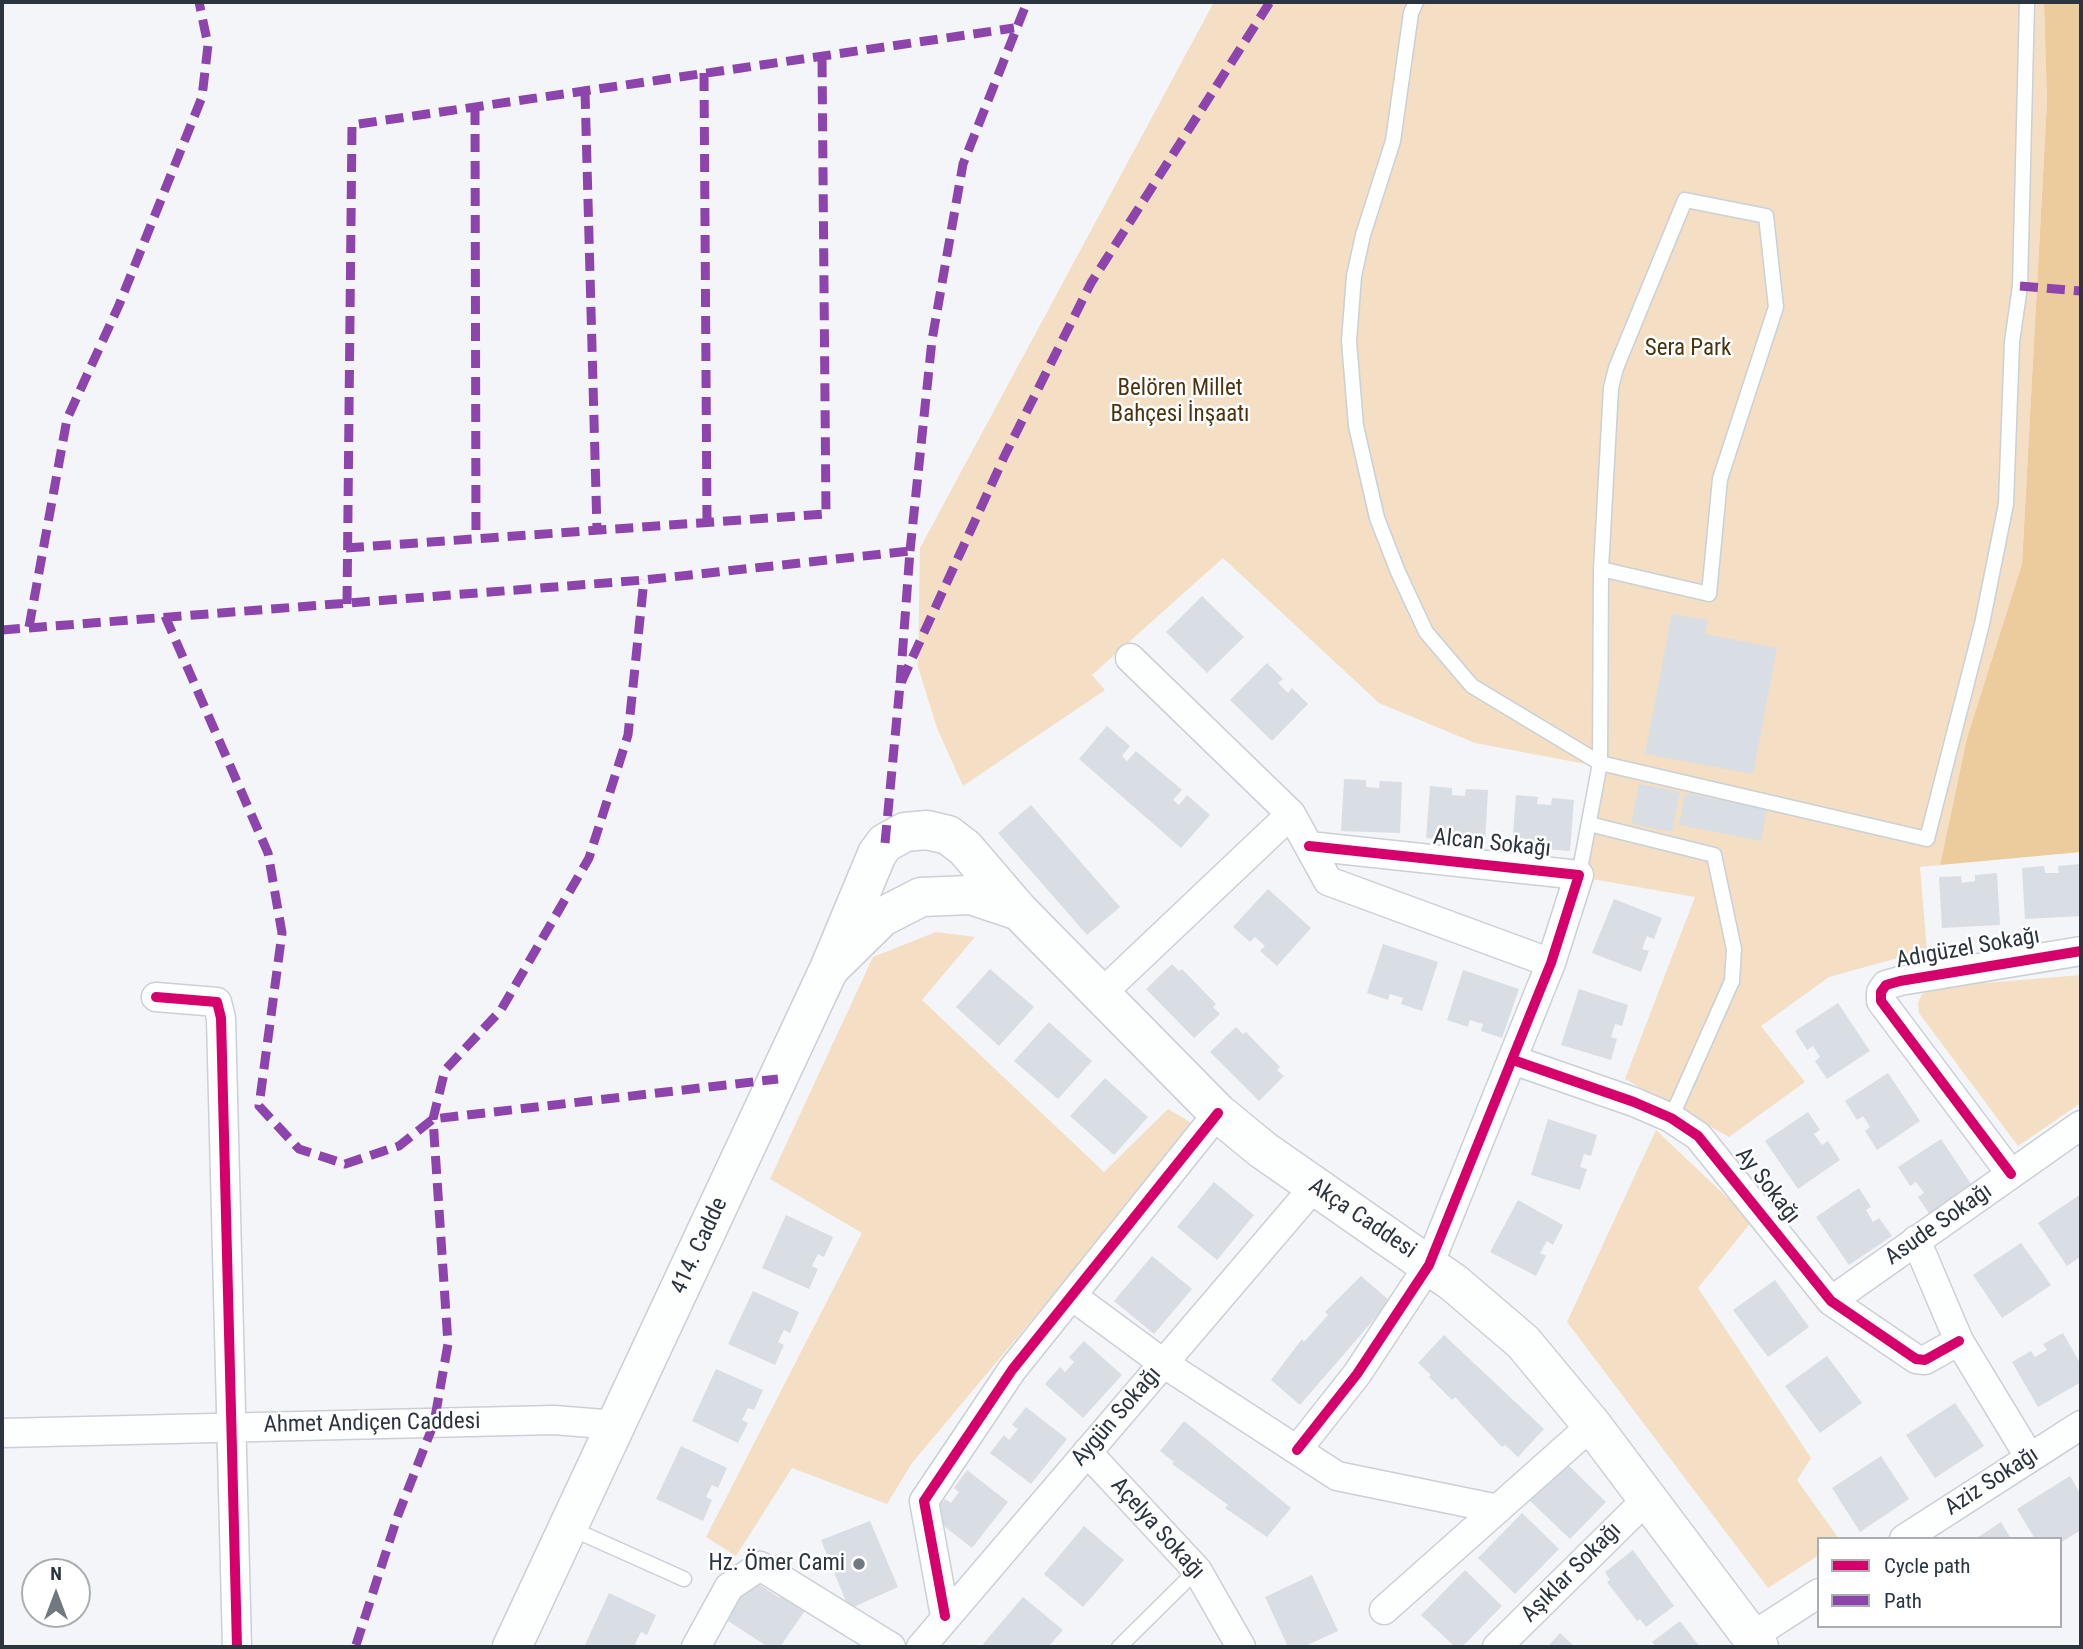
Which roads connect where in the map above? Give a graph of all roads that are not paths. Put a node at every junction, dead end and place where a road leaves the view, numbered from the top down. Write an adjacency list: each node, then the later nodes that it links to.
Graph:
1 (1416, 2): 5 (lane)
2 (2026, 2): 5 (lane)
3 (1601, 569): 3 (lane); 5 (lane)
4 (1130, 658): 6 (street)
5 (1600, 763): 7 (lane)
6 (1291, 814): 9 (street); 15 (street)
7 (1589, 824): 10 (lane); 19 (lane)
8 (884, 844): 11 (main road, Akça Caddesi); 14 (main road, 414. Cadde)
9 (1309, 846): 10 (street, Alcan Sokağı); 13 (street)
10 (1579, 875): 13 (street, Alcan Sokağı)
11 (1019, 911): 14 (main road, Akça Caddesi); 15 (main road, Akça Caddesi)
12 (2081, 951): 21 (street, Adıgüzel Sokağı)
13 (1551, 963): 17 (street, Alcan Sokağı)
14 (829, 969): 29 (main road, 414. Cadde)
15 (1101, 994): 18 (main road, Akça Caddesi)
16 (156, 997): 32 (street)
17 (1513, 1060): 19 (street, Ay Sokağı); 24 (street, Alcan Sokağı)
18 (1218, 1112): 22 (main road, Akça Caddesi); 25 (street)
19 (1671, 1118): 26 (street, Ay Sokağı)
20 (2081, 1125): 21 (street, Asude Sokağı)
21 (2011, 1174): 23 (street, Asude Sokağı)
22 (1314, 1187): 24 (main road, Akça Caddesi); 28 (street, Aygün Sokağı)
23 (1916, 1240): 26 (street, Asude Sokağı); 27 (street)
24 (1429, 1265): 30 (main road, Akça Caddesi); 34 (street, Alcan Sokağı)
25 (1072, 1296): 28 (street); 45 (street)
26 (1831, 1301): 27 (street, Ay Sokağı)
27 (1959, 1341): 36 (street)
28 (1163, 1363): 34 (street); 35 (street, Aygün Sokağı)
29 (617, 1425): 32 (street, Ahmet Andiçen Caddesi); 39 (main road, 414. Cadde)
30 (1592, 1425): 37 (main road, Akça Caddesi); 38 (street)
31 (2081, 1425): 36 (street, Aziz Sokağı)
32 (233, 1428): 33 (street, Ahmet Andiçen Caddesi); 47 (street)
33 (2, 1433)
34 (1297, 1450): 38 (street)
35 (1087, 1452): 41 (street, Açelya Sokağı); 45 (street, Aygün Sokağı)
36 (2030, 1458): 40 (street, Aziz Sokağı)
37 (1647, 1499): 46 (main road, Akça Caddesi); 54 (street, Aşıklar Sokağı)
38 (1498, 1509): 44 (street)
39 (569, 1527): 42 (lane); 48 (main road, 414. Cadde)
40 (1907, 1537)
41 (1197, 1570): 52 (lane); 53 (street, Açelya Sokağı)
42 (684, 1579)
43 (1817, 1595): 46 (street)
44 (1384, 1610)
45 (945, 1616): 51 (street, Aygün Sokağı)
46 (1755, 1642)
47 (237, 1647)
48 (512, 1647)
49 (696, 1647): 50 (street)
50 (891, 1647)
51 (921, 1647)
52 (1119, 1647)
53 (1241, 1647)
54 (1497, 1647)

